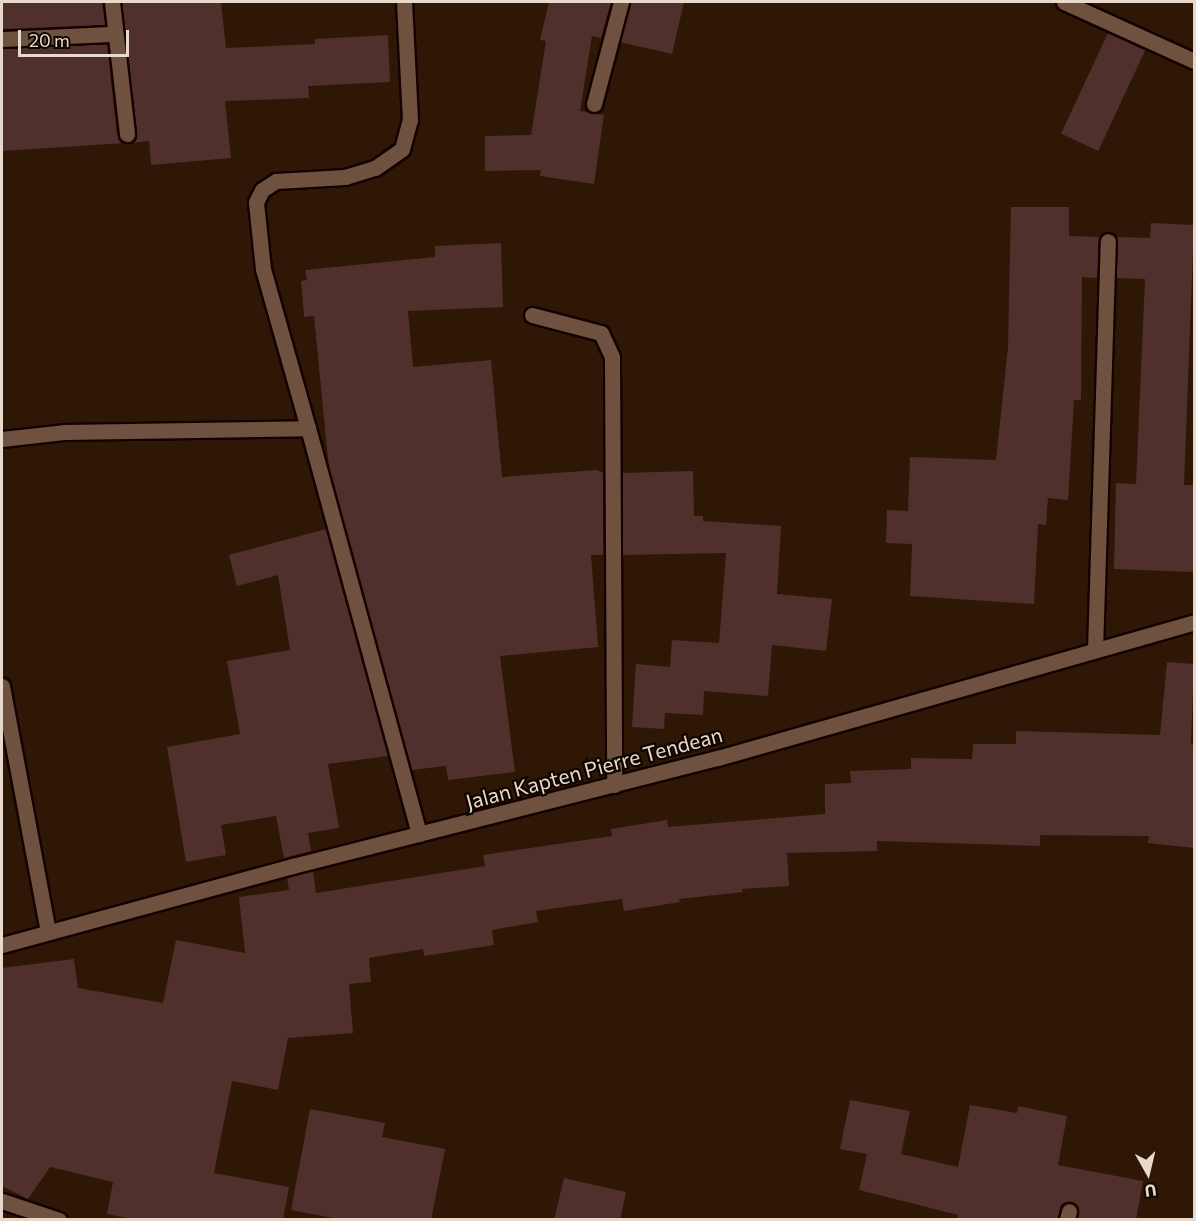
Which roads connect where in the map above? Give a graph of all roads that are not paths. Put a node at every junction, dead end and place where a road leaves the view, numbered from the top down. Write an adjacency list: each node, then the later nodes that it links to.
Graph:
1 (112, 2): 5 (street)
2 (404, 2): 12 (street)
3 (621, 2): 8 (street)
4 (1064, 2): 7 (street)
5 (114, 34): 6 (street); 9 (street)
6 (2, 39)
7 (1194, 61)
8 (594, 104)
9 (127, 134)
10 (1107, 241): 15 (street)
11 (532, 315): 17 (street)
12 (308, 428): 13 (street); 18 (street)
13 (2, 439)
14 (1194, 622): 15 (street, Jalan Kapten Pierre Tendean)
15 (1095, 650): 17 (street, Jalan Kapten Pierre Tendean)
16 (2, 686): 19 (street)
17 (614, 785): 18 (street, Jalan Kapten Pierre Tendean)
18 (420, 834): 19 (street, Jalan Kapten Pierre Tendean)
19 (48, 931): 20 (street, Jalan Kapten Pierre Tendean)
20 (2, 945)
21 (2, 1201): 22 (street)
22 (59, 1220)

